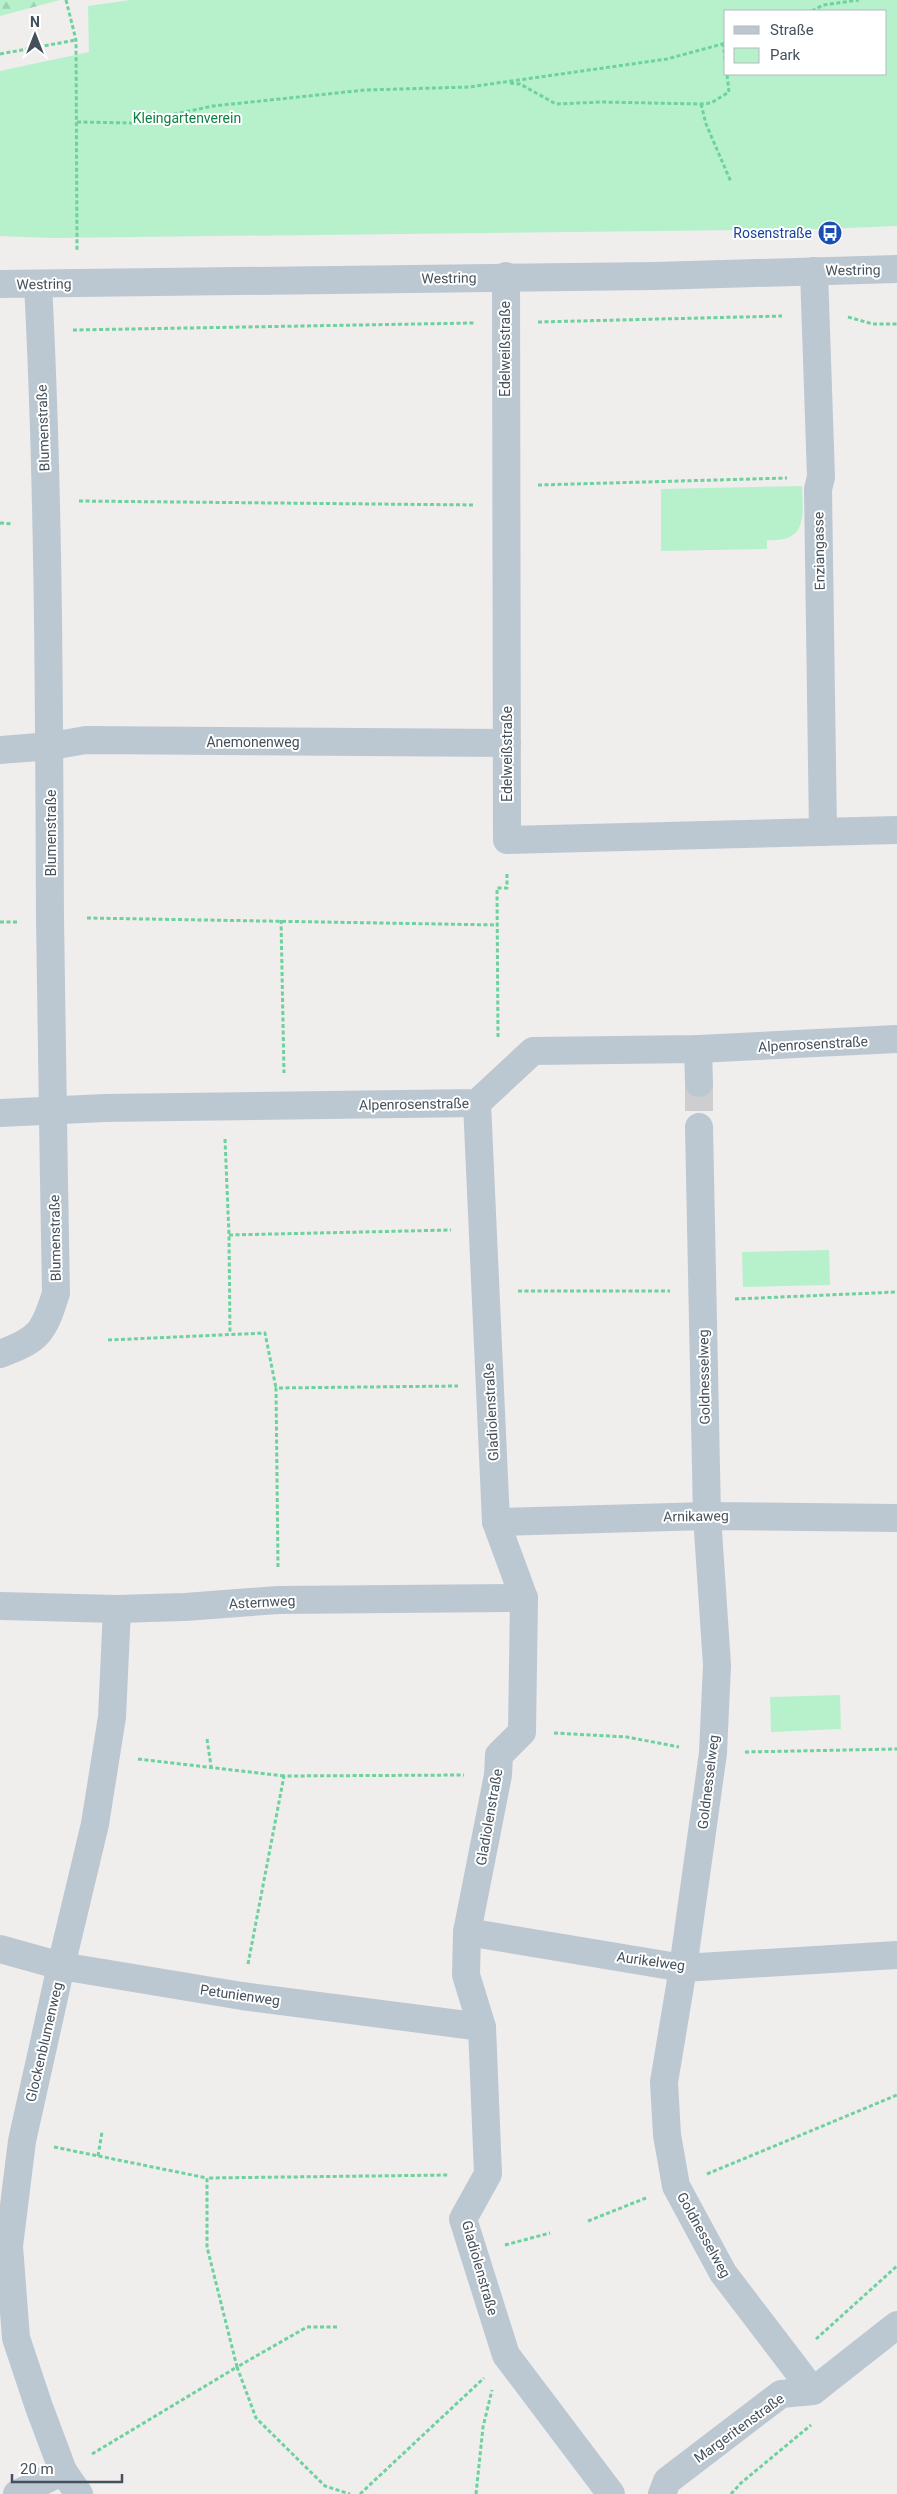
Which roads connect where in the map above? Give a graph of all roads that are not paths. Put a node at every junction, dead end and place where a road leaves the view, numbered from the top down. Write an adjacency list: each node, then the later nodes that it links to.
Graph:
1 (897, 269): 2 (street, Westring)
2 (814, 272): 3 (street, Westring); 10 (street, Enziangasse)
3 (506, 276): 5 (street, Westring); 6 (street, Edelweißstraße)
4 (0, 284): 5 (street, Westring)
5 (38, 284): 7 (street, Blumenstraße)
6 (507, 743): 7 (street, Anemonenweg); 10 (street, Edelweißstraße)
7 (51, 746): 8 (street, Anemonenweg); 15 (street, Blumenstraße)
8 (0, 750)
9 (897, 830): 10 (street)
10 (822, 832)
11 (897, 1039): 12 (street, Alpenrosenstraße)
12 (698, 1049): 13 (street); 14 (street, Alpenrosenstraße)
13 (699, 1083)
14 (478, 1103): 15 (street, Alpenrosenstraße); 21 (street, Gladiolenstraße)
15 (53, 1112): 16 (street, Alpenrosenstraße); 18 (street, Blumenstraße)
16 (0, 1113)
17 (699, 1127): 19 (street, Goldnesselweg)
18 (0, 1354)
19 (707, 1516): 20 (street, Arnikaweg); 21 (street, Arnikaweg); 29 (street, Goldnesselweg)
20 (897, 1518)
21 (496, 1522): 22 (street, Gladiolenstraße)
22 (524, 1598): 24 (street, Asternweg); 25 (street, Gladiolenstraße)
23 (0, 1606): 24 (street, Asternweg)
24 (117, 1609): 28 (street, Glockenblumenweg)
25 (467, 1932): 29 (street, Aurikelweg); 30 (street, Gladiolenstraße)
26 (0, 1949): 28 (street, Petunienweg)
27 (897, 1955): 29 (street, Aurikelweg)
28 (61, 1966): 30 (street, Petunienweg); 33 (street, Glockenblumenweg)
29 (683, 1968): 32 (street, Goldnesselweg)
30 (482, 2027): 36 (street, Gladiolenstraße)
31 (897, 2325): 32 (street)
32 (813, 2391): 37 (street, Margeritenstraße)
33 (64, 2471): 34 (street); 35 (street, Glockenblumenweg)
34 (17, 2494)
35 (79, 2494)
36 (610, 2494)
37 (662, 2494)

